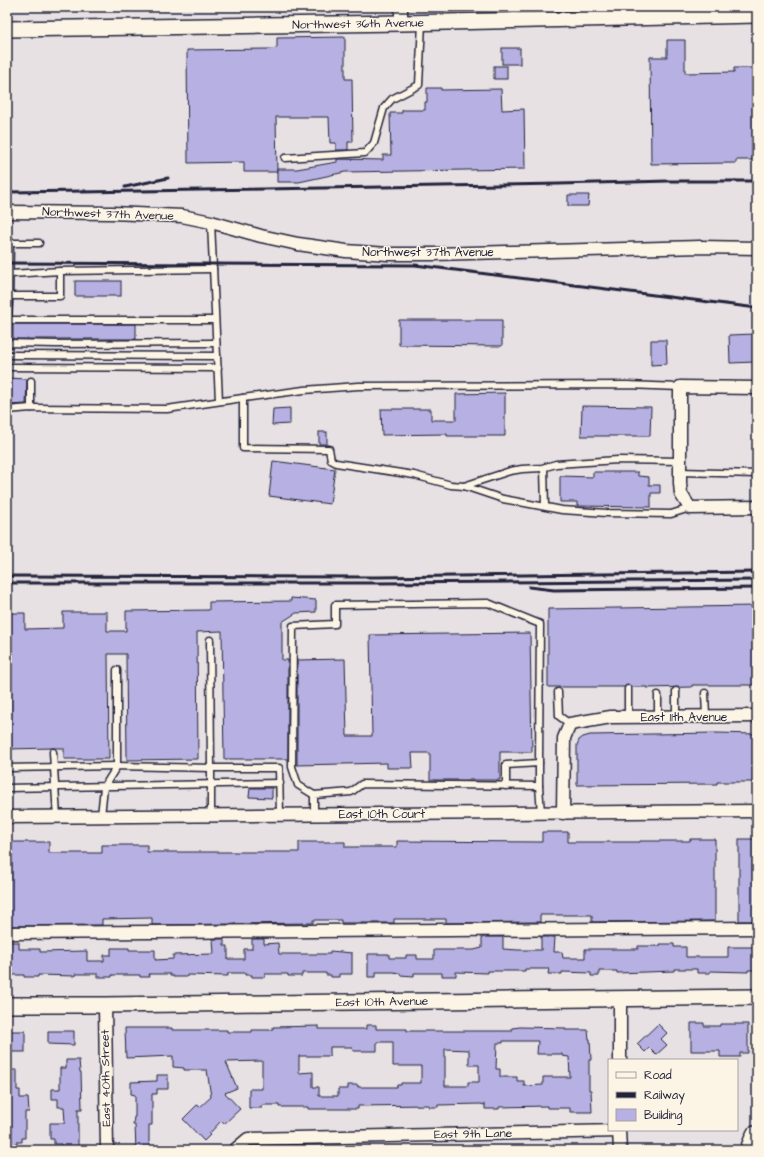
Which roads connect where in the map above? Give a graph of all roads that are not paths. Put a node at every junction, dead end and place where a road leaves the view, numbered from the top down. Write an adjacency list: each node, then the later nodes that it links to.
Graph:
1 (401, 7): 3 (street)
2 (757, 15): 4 (street, Northwest 36th Avenue)
3 (401, 23): 4 (street, Northwest 36th Avenue); 5 (street, Northwest 36th Avenue)
4 (422, 23): 6 (lane)
5 (7, 29)
6 (285, 158)
7 (7, 212): 8 (street, Northwest 37th Avenue)
8 (211, 222): 11 (street, Northwest 37th Avenue); 12 (lane)
9 (39, 242): 10 (lane)
10 (8, 243): 14 (lane)
11 (757, 248)
12 (213, 269): 13 (lane); 17 (lane)
13 (60, 271): 14 (lane); 15 (lane)
14 (10, 274): 15 (lane)
15 (9, 296): 16 (lane)
16 (8, 320): 17 (lane); 18 (lane)
17 (215, 320): 20 (lane)
18 (7, 335)
19 (7, 343): 20 (lane)
20 (216, 343): 22 (lane)
21 (7, 355): 22 (lane)
22 (217, 356): 24 (lane)
23 (7, 367): 24 (lane)
24 (218, 368): 29 (lane)
25 (31, 381): 30 (lane)
26 (680, 387): 27 (street); 28 (lane); 32 (street)
27 (757, 388)
28 (243, 398): 29 (lane); 35 (lane)
29 (219, 401): 30 (lane)
30 (31, 408): 31 (lane)
31 (7, 410)
32 (680, 467): 33 (lane); 34 (lane); 38 (street)
33 (544, 468): 35 (lane); 36 (lane)
34 (757, 474)
35 (464, 486): 36 (lane)
36 (544, 506): 38 (lane)
37 (757, 507): 38 (street)
38 (690, 508)
39 (210, 640): 57 (lane)
40 (117, 670): 54 (lane)
41 (628, 689): 48 (lane)
42 (676, 690): 50 (lane)
43 (558, 692): 51 (lane)
44 (705, 693): 46 (lane)
45 (658, 695): 49 (lane)
46 (706, 716): 47 (street, East 11th Avenue); 50 (street, East 11th Avenue)
47 (757, 716)
48 (628, 717): 49 (street, East 11th Avenue); 51 (street, East 11th Avenue)
49 (658, 717): 50 (street, East 11th Avenue)
50 (676, 717)
51 (570, 724): 68 (street)
52 (53, 752): 56 (lane)
53 (539, 763): 60 (lane); 61 (lane); 65 (lane)
54 (117, 766): 56 (lane); 57 (lane); 62 (lane)
55 (7, 768): 56 (lane)
56 (53, 768): 64 (lane)
57 (211, 768): 58 (lane); 59 (lane)
58 (280, 783): 59 (lane); 70 (lane)
59 (211, 784): 62 (lane); 69 (lane)
60 (506, 786): 61 (lane); 65 (lane)
61 (539, 786): 67 (lane)
62 (104, 787): 64 (lane); 72 (lane)
63 (7, 788): 64 (lane)
64 (56, 788): 74 (lane)
65 (314, 794): 71 (lane)
66 (757, 812): 68 (street, East 10th Court)
67 (541, 813): 68 (street, East 10th Court); 71 (street, East 10th Court)
68 (563, 813)
69 (211, 815): 70 (street, East 10th Court); 72 (street, East 10th Court)
70 (280, 815): 71 (street, East 10th Court)
71 (314, 815)
72 (101, 816): 74 (street, East 10th Court)
73 (7, 817): 74 (street, East 10th Court)
74 (57, 817)
75 (757, 928): 76 (street)
76 (7, 933)
77 (757, 997): 78 (street, East 10th Avenue)
78 (620, 999): 80 (street, East 10th Avenue); 81 (street)
79 (7, 1005): 80 (street, East 10th Avenue)
80 (105, 1005): 85 (street, East 40th Street)
81 (620, 1059)
82 (608, 1130): 86 (street, East 9th Lane)
83 (619, 1131): 87 (street)
84 (755, 1133): 88 (street)
85 (107, 1150)
86 (235, 1150)
87 (620, 1150)
88 (746, 1150)

